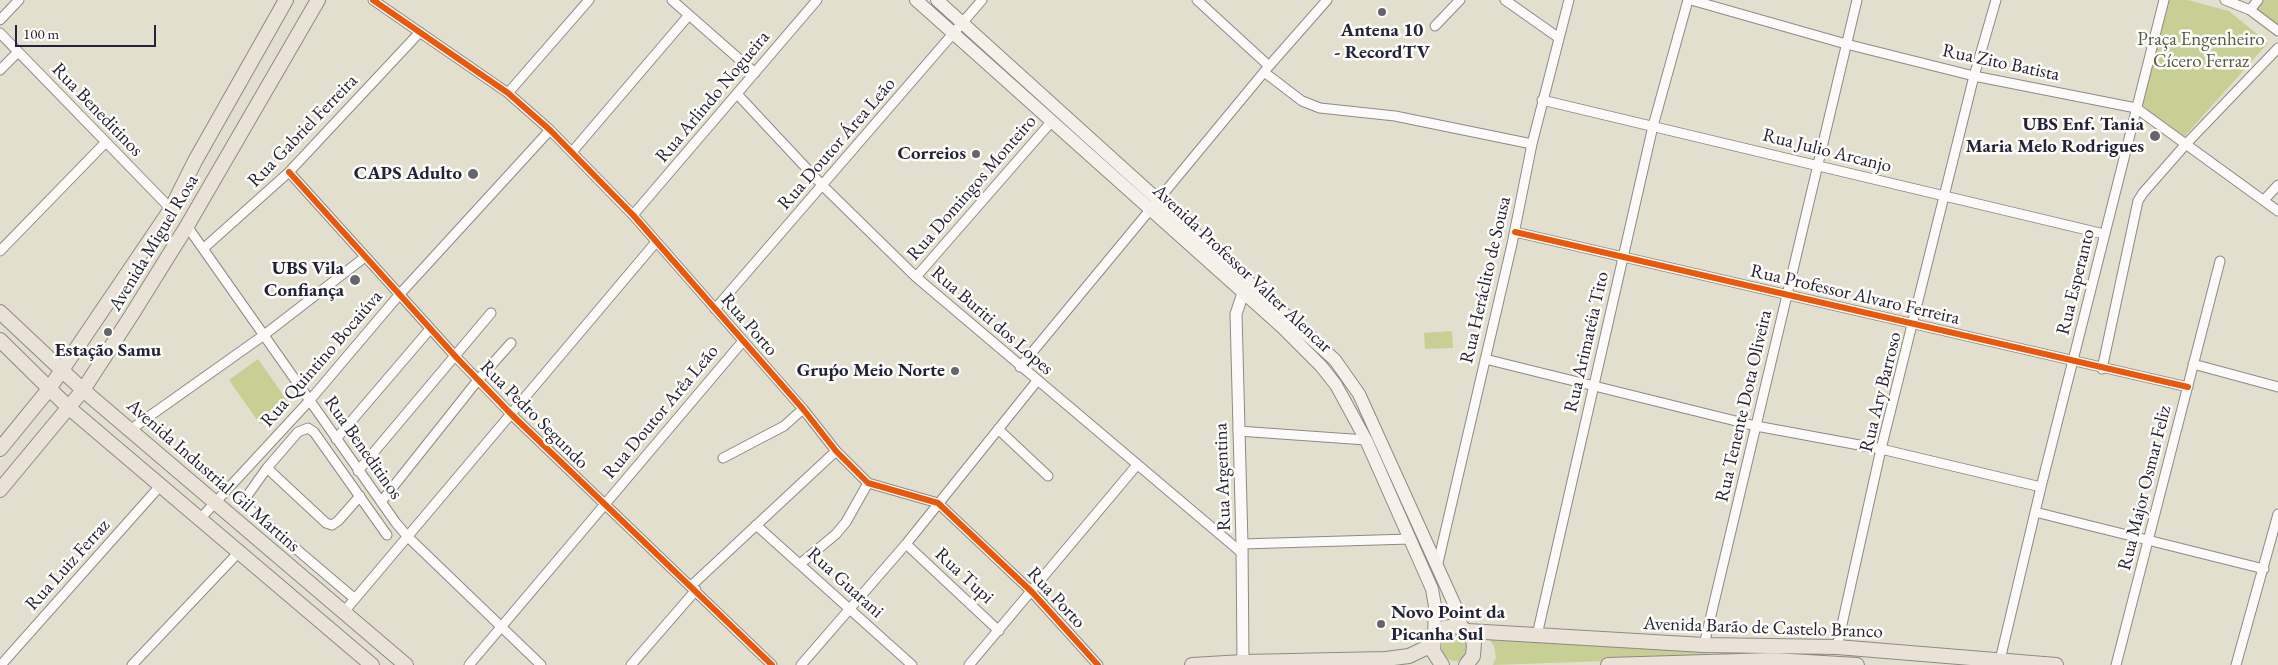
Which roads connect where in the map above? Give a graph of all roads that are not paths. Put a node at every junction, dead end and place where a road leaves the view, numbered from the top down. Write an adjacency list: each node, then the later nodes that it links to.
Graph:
1 (18, 0): 25 (street)
2 (286, 0): 58 (main road, Avenida Miguel Rosa)
3 (318, 0): 62 (main road, Avenida Miguel Rosa)
4 (373, 0): 22 (street, Rua Porto)
5 (589, 0): 40 (street)
6 (672, 0): 24 (street)
7 (816, 0): 38 (street, Rua Arlindo Nogueira)
8 (916, 0): 31 (main road, Avenida Professor Valter Alencar)
9 (937, 0): 26 (main road, Avenida Professor Valter Alencar)
10 (982, 0): 26 (street, Rua Doutor Área Leão)
11 (1197, 0): 36 (street)
12 (1327, 0): 36 (street)
13 (1460, 0): 27 (street)
14 (1505, 0): 32 (street)
15 (1569, 0): 32 (street, Rua Heráclito de Sousa)
16 (1690, 0): 33 (street, Rua Zito Batista); 45 (street, Rua Arimatéia Tito)
17 (1857, 0): 33 (street, Rua Tenente Dota Oliveira)
18 (1996, 0): 39 (street, Rua Ary Barroso)
19 (2164, 0): 43 (street, Rua Esperanto)
20 (2225, 0): 23 (street)
21 (2258, 0): 23 (street)
22 (383, 3): 29 (street, Rua Porto)
23 (2250, 10): 28 (street)
24 (689, 16): 38 (street); 50 (street)
25 (0, 20)
26 (963, 24): 31 (street, Rua Doutor Área Leão); 56 (main road, Avenida Professor Valter Alencar)
27 (1435, 26)
28 (2278, 31)
29 (420, 32): 40 (street, Rua Porto); 52 (street, Rua Gabriel Ferreira)
30 (0, 33): 35 (street, Rua Beneditinos)
31 (954, 34): 44 (main road, Avenida Professor Valter Alencar); 53 (street, Rua Doutor Área Leão)
32 (1559, 38): 42 (street, Rua Heráclito de Sousa)
33 (1846, 44): 39 (street, Rua Zito Batista); 51 (street, Rua Tenente Dota Oliveira)
34 (2278, 48): 49 (street)
35 (18, 52): 37 (street); 47 (street, Rua Beneditinos)
36 (1267, 69): 48 (street); 56 (street)
37 (0, 70)
38 (755, 73): 41 (street, Rua Arlindo Nogueira)
39 (1974, 76): 43 (street, Rua Zito Batista); 55 (street, Rua Ary Barroso)
40 (508, 94): 46 (street, Rua Porto)
41 (738, 95): 53 (street, Rua Buriti dos Lopes); 61 (street, Rua Arlindo Nogueira)
42 (1542, 100): 45 (street, Rua Julio Arcanjo); 48 (street, Rua Heráclito de Sousa)
43 (2136, 108): 49 (street, Rua Zito Batista); 64 (street, Rua Esperanto)
44 (1052, 121): 59 (main road, Avenida Professor Valter Alencar); 72 (street, Rua Domingos Monteiro)
45 (1653, 126): 51 (street, Rua Julio Arcanjo); 69 (street, Rua Arimatéia Tito)
46 (550, 130): 50 (street, Rua Porto); 75 (street, Rua Quintino Bocaiúva)
47 (105, 143): 58 (street, Rua Beneditinos); 67 (street)
48 (1532, 144): 63 (street, Rua Heráclito de Sousa)
49 (2186, 144): 57 (street, Rua Zito Batista); 90 (street)
50 (572, 152): 61 (street, Rua Porto)
51 (1817, 165): 55 (street, Rua Julio Arcanjo); 74 (street, Rua Tenente Dota Oliveira)
52 (289, 172): 66 (street, Rua Gabriel Ferreira); 68 (street, Rua Pedro Segundo)
53 (823, 186): 72 (street, Rua Buriti dos Lopes); 76 (street, Rua Doutor Área Leão)
54 (2278, 186): 57 (street)
55 (1945, 196): 64 (street, Rua Julio Arcanjo); 79 (street, Rua Ary Barroso)
56 (1160, 200): 59 (street); 71 (main road, Avenida Professor Valter Alencar)
57 (2264, 200): 60 (street, Rua Zito Batista)
58 (171, 209): 91 (main road, Avenida Miguel Rosa)
59 (1151, 211): 71 (main road, Avenida Professor Valter Alencar); 89 (street)
60 (2278, 211)
61 (633, 215): 65 (street, Rua Porto)
62 (187, 226): 66 (street, Rua Beneditinos); 98 (main road, Avenida Miguel Rosa)
63 (1515, 232): 69 (street, Rua Professor Alvaro Ferreira); 86 (street, Rua Heráclito de Sousa)
64 (2104, 234): 87 (street, Rua Esperanto)
65 (656, 242): 76 (street, Rua Porto); 102 (street)
66 (204, 248): 81 (street, Rua Beneditinos)
67 (0, 251)
68 (365, 257): 75 (street, Rua Pedro Segundo); 81 (street)
69 (1622, 258): 74 (street, Rua Professor Alvaro Ferreira); 94 (street, Rua Arimatéia Tito)
70 (2220, 261): 88 (street, Rua Major Osmar Feliz)
71 (1226, 268): 73 (main road, Avenida Professor Valter Alencar)
72 (916, 277): 89 (street, Rua Buriti dos Lopes)
73 (1247, 288): 106 (street, Rua Argentina); 108 (main road, Avenida Professor Valter Alencar); 138 (main road, Avenida Professor Valter Alencar)
74 (1787, 294): 79 (street, Rua Professor Alvaro Ferreira); 103 (street, Rua Tenente Dota Oliveira)
75 (399, 295): 80 (street, Rua Pedro Segundo); 99 (street, Rua Quintino Bocaiúva)
76 (715, 309): 83 (street, Rua Porto)
77 (0, 312): 91 (main road, Avenida Industrial Gil Martins)
78 (491, 313): 85 (street)
79 (1914, 323): 87 (street, Rua Professor Alvaro Ferreira); 110 (street, Rua Ary Barroso)
80 (430, 329): 85 (street, Rua Pedro Segundo); 107 (street)
81 (264, 335): 99 (street, Rua Beneditinos); 105 (street)
82 (0, 340): 97 (main road)
83 (743, 341): 101 (street, Rua Porto); 125 (street, Rua Doutor Arêa Leão)
84 (511, 343): 92 (street)
85 (456, 357): 92 (street, Rua Pedro Segundo); 115 (street)
86 (1485, 360): 94 (street); 138 (street, Rua Heráclito de Sousa)
87 (2073, 362): 90 (street, Rua Professor Alvaro Ferreira); 119 (street, Rua Esperanto)
88 (2193, 364): 95 (street); 96 (street, Rua Major Osmar Feliz)
89 (1020, 367): 93 (street, Rua Buriti dos Lopes)
90 (2102, 369): 96 (street, Rua Professor Alvaro Ferreira)
91 (62, 371): 97 (main road, Avenida Miguel Rosa); 98 (main road, Avenida Industrial Gil Martins)
92 (478, 380): 102 (street, Rua Pedro Segundo); 122 (street)
93 (1037, 381): 104 (street); 113 (street, Rua Buriti dos Lopes)
94 (1593, 386): 103 (street); 148 (street, Rua Arimatéia Tito)
95 (2278, 386)
96 (2188, 388): 133 (street, Rua Major Osmar Feliz)
97 (49, 389): 100 (main road); 109 (main road, Avenida Miguel Rosa)
98 (82, 390): 100 (main road, Avenida Miguel Rosa); 105 (main road, Avenida Industrial Gil Martins)
99 (310, 400): 107 (street, Rua Beneditinos); 123 (street, Rua Quintino Bocaiúva)
100 (68, 407): 118 (main road); 120 (main road, Avenida Miguel Rosa)
101 (803, 409): 111 (street, Rua Porto); 112 (street)
102 (512, 415): 125 (street, Rua Pedro Segundo); 131 (street)
103 (1756, 426): 110 (street); 150 (street, Rua Tenente Dota Oliveira)
104 (998, 428): 116 (street); 124 (street)
105 (130, 430): 123 (main road, Avenida Industrial Gil Martins)
106 (1238, 432): 108 (street); 135 (street, Rua Argentina)
107 (336, 439): 115 (street, Rua Beneditinos)
108 (1366, 440): 132 (main road, Avenida Professor Valter Alencar)
109 (0, 449)
110 (1881, 449): 119 (street); 151 (street, Rua Ary Barroso)
111 (836, 451): 117 (street, Rua Porto); 129 (street)
112 (723, 458)
113 (1137, 465): 135 (street, Rua Buriti dos Lopes); 141 (street)
114 (267, 468): 121 (street); 121 (street); 142 (street)
115 (358, 471): 122 (street, Rua Beneditinos)
116 (1048, 476)
117 (868, 482): 124 (street, Rua Porto); 137 (street)
118 (160, 486): 128 (main road); 155 (street, Rua Luiz Ferraz)
119 (2041, 487): 126 (street, Rua Esperanto)
120 (0, 490)
121 (360, 496): 130 (street)
122 (381, 502): 131 (street, Rua Beneditinos)
123 (216, 503): 128 (street, Rua Quintino Bocaiúva); 144 (main road, Avenida Industrial Gil Martins)
124 (938, 503): 134 (street); 141 (street, Rua Porto)
125 (604, 505): 140 (street, Rua Pedro Segundo); 145 (street, Rua Doutor Arêa Leão)
126 (2035, 512): 133 (street); 152 (street, Rua Esperanto)
127 (2278, 514): 139 (street)
128 (199, 520): 136 (main road)
129 (756, 525): 137 (street, Rua Guarani); 140 (street)
130 (387, 536)
131 (408, 537): 142 (street); 145 (street, Rua Beneditinos)
132 (1410, 539): 135 (street); 149 (main road, Avenida Professor Valter Alencar)
133 (2149, 542): 139 (street); 173 (street, Rua Major Osmar Feliz)
134 (906, 544): 143 (street); 147 (street, Rua Tupi)
135 (1242, 549): 153 (street, Rua Argentina)
136 (239, 552): 156 (street); 157 (main road)
137 (800, 564): 143 (street, Rua Guarani)
138 (1437, 568): 146 (main road, Avenida Professor Valter Alencar)
139 (2264, 570): 174 (street)
140 (694, 588): 161 (street); 162 (street, Rua Pedro Segundo)
141 (1032, 592): 147 (street); 166 (street, Rua Porto)
142 (355, 599): 144 (street)
143 (849, 608): 163 (street); 164 (street, Rua Guarani)
144 (343, 613): 158 (main road, Avenida Industrial Gil Martins)
145 (500, 627): 159 (street, Rua Doutor Arêa Leão); 160 (street, Rua Beneditinos)
146 (1465, 629): 148 (main road, Avenida Barão de Castelo Branco); 149 (main road, Avenida Barão de Castelo Branco); 169 (main road)
147 (999, 631): 165 (street)
148 (1537, 635): 150 (main road, Avenida Barão de Castelo Branco)
149 (1433, 641): 153 (main road); 168 (main road)
150 (1704, 645): 151 (main road, Avenida Barão de Castelo Branco)
151 (1837, 647): 152 (main road, Avenida Barão de Castelo Branco)
152 (2000, 660): 172 (main road, Avenida Barão de Castelo Branco)
153 (1243, 662): 167 (main road)
154 (1741, 663): 170 (main road, Avenida Barão de Castelo Branco); 171 (main road, Avenida Barão de Castelo Branco)
155 (1, 665)
156 (132, 665)
157 (372, 665)
158 (406, 665)
159 (469, 665)
160 (541, 665)
161 (631, 665)
162 (772, 665)
163 (801, 665)
164 (912, 665)
165 (969, 665)
166 (1098, 665)
167 (1192, 665)
168 (1442, 665)
169 (1466, 665)
170 (1608, 665)
171 (1857, 665)
172 (2056, 665)
173 (2116, 665)
174 (2236, 665)

